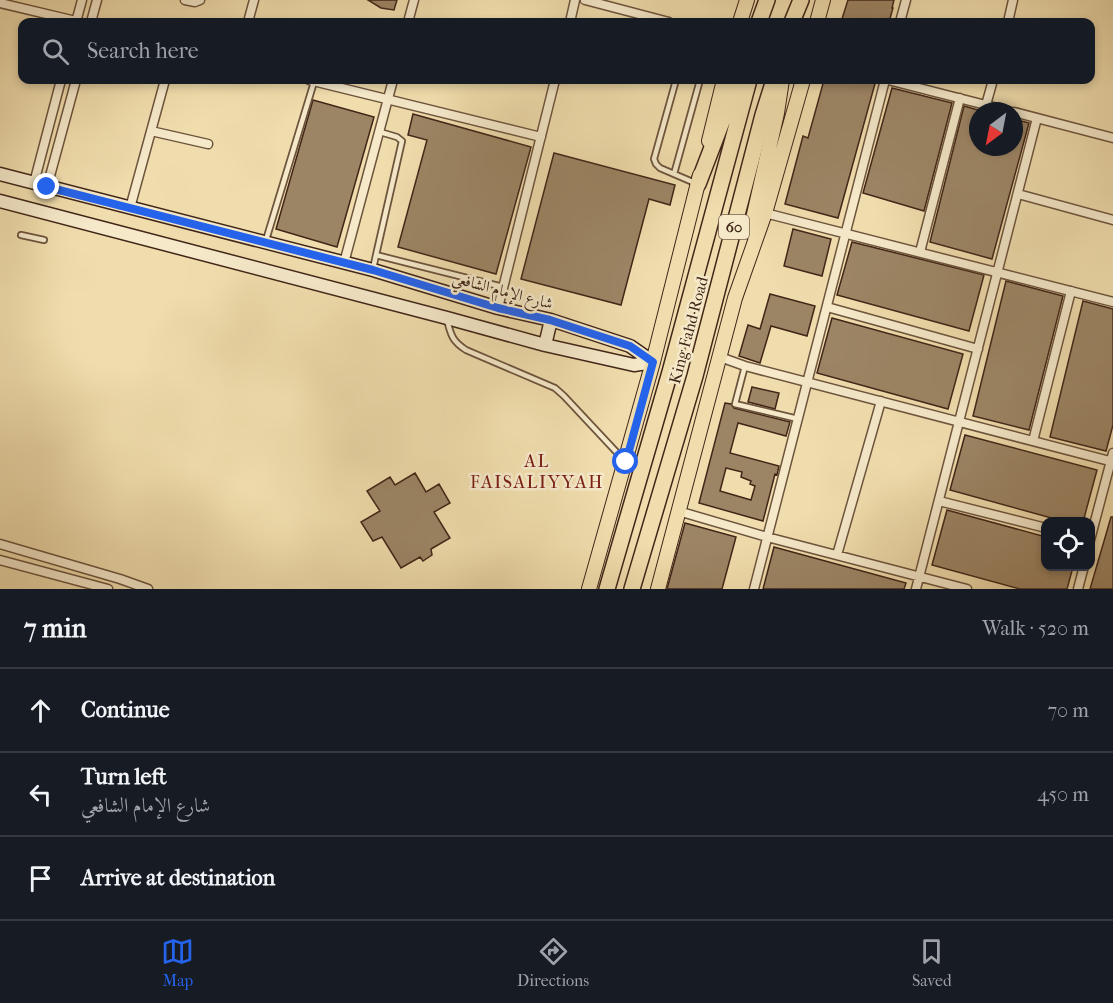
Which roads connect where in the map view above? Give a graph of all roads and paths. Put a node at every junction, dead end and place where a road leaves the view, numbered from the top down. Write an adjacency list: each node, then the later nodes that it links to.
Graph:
1 (82, 0): 18 (street)
2 (97, 0): 19 (street)
3 (185, 0): 4 (street)
4 (200, 0)
5 (254, 0): 20 (street)
6 (414, 0): 21 (street)
7 (575, 0): 22 (street)
8 (585, 0): 23 (street)
9 (747, 0): 24 (main road)
10 (769, 0): 25 (highway); 26 (highway)
11 (795, 0): 27 (highway)
12 (801, 0): 28 (highway)
13 (823, 0): 29 (main road)
14 (906, 0): 30 (street)
15 (1013, 0): 31 (street)
16 (0, 3): 17 (street)
17 (62, 18)
18 (79, 18)
19 (92, 18)
20 (249, 18)
21 (409, 18)
22 (571, 18)
23 (654, 18)
24 (741, 18)
25 (761, 18)
26 (765, 18)
27 (792, 18)
28 (793, 18)
29 (818, 18)
30 (901, 18)
31 (1009, 18)
32 (60, 84): 63 (street)
33 (75, 84): 65 (street)
34 (164, 84): 56 (street)
35 (311, 84): 74 (lane)
36 (328, 84): 51 (street)
37 (392, 84): 51 (street)
38 (554, 84): 58 (street)
39 (675, 84): 62 (lane)
40 (699, 84): 62 (lane)
41 (723, 84): 64 (main road)
42 (736, 84): 64 (highway)
43 (748, 84): 116 (highway, King Fahd Road / 60)
44 (773, 84): 117 (highway, King Fahd Road / 60)
45 (781, 84): 82 (main road)
46 (802, 84): 69 (main road)
47 (885, 84): 71 (street)
48 (902, 84): 50 (street)
49 (992, 84): 53 (street)
50 (960, 98): 52 (street); 75 (street)
51 (388, 99): 57 (street); 58 (street)
52 (975, 102)
53 (987, 102)
54 (1023, 114): 55 (street)
55 (1037, 118): 59 (street); 66 (street)
56 (151, 131): 60 (street); 68 (street)
57 (379, 132): 76 (lane); 77 (street)
58 (541, 137): 80 (street)
59 (1113, 138)
60 (208, 144)
61 (0, 174): 63 (main road, شارع الإمام الشافعي)
62 (674, 174): 64 (lane)
63 (34, 183): 65 (main road, شارع الإمام الشافعي)
64 (698, 184): 91 (main road)
65 (47, 187): 68 (main road, شارع الإمام الشافعي)
66 (1018, 194): 70 (street); 79 (street)
67 (0, 201): 86 (main road)
68 (130, 208): 74 (main road, شارع الإمام الشافعي)
69 (765, 213): 71 (street); 82 (main road)
70 (1113, 220)
71 (846, 233): 75 (street); 84 (street)
72 (21, 235): 73 (lane)
73 (44, 240)
74 (265, 243): 77 (main road, شارع الإمام الشافعي)
75 (920, 252): 79 (street)
76 (376, 255): 78 (lane); 80 (lane)
77 (344, 263): 78 (main road, شارع الإمام الشافعي)
78 (373, 270): 85 (main road, شارع الإمام الشافعي)
79 (998, 272): 81 (street); 89 (street)
80 (503, 287): 85 (street)
81 (1071, 291): 83 (street); 97 (street)
82 (735, 298): 90 (main road)
83 (1113, 302)
84 (827, 307): 89 (street); 93 (street)
85 (498, 308): 87 (main road, شارع الإمام الشافعي)
86 (447, 318): 88 (main road); 99 (lane)
87 (550, 320): 88 (main road); 91 (main road, شارع الإمام الشافعي)
88 (545, 345): 91 (main road)
89 (978, 349): 96 (street)
90 (720, 357): 92 (street); 101 (main road)
91 (653, 362): 99 (main road)
92 (745, 366): 93 (street); 95 (lane)
93 (807, 382): 94 (street); 95 (street)
94 (881, 401): 96 (street); 106 (street)
95 (798, 419): 104 (street)
96 (959, 422): 97 (street); 100 (street)
97 (1033, 441): 98 (street)
98 (1112, 459): 102 (street)
99 (626, 462): 112 (main road)
100 (939, 501): 103 (street); 109 (street)
101 (678, 511): 104 (street); 111 (main road)
102 (1095, 525)
103 (1041, 527)
104 (767, 537): 106 (street); 118 (street)
105 (0, 544): 110 (street)
106 (837, 555): 109 (street)
107 (0, 560): 113 (street)
108 (1083, 571): 121 (street)
109 (919, 577): 119 (street); 120 (street)
110 (120, 579): 114 (street); 115 (street)
111 (659, 585)
112 (590, 588)
113 (108, 589)
114 (118, 589)
115 (148, 589)
116 (607, 589)
117 (632, 589)
118 (754, 589)
119 (916, 589)
120 (967, 589)
121 (1078, 589)

